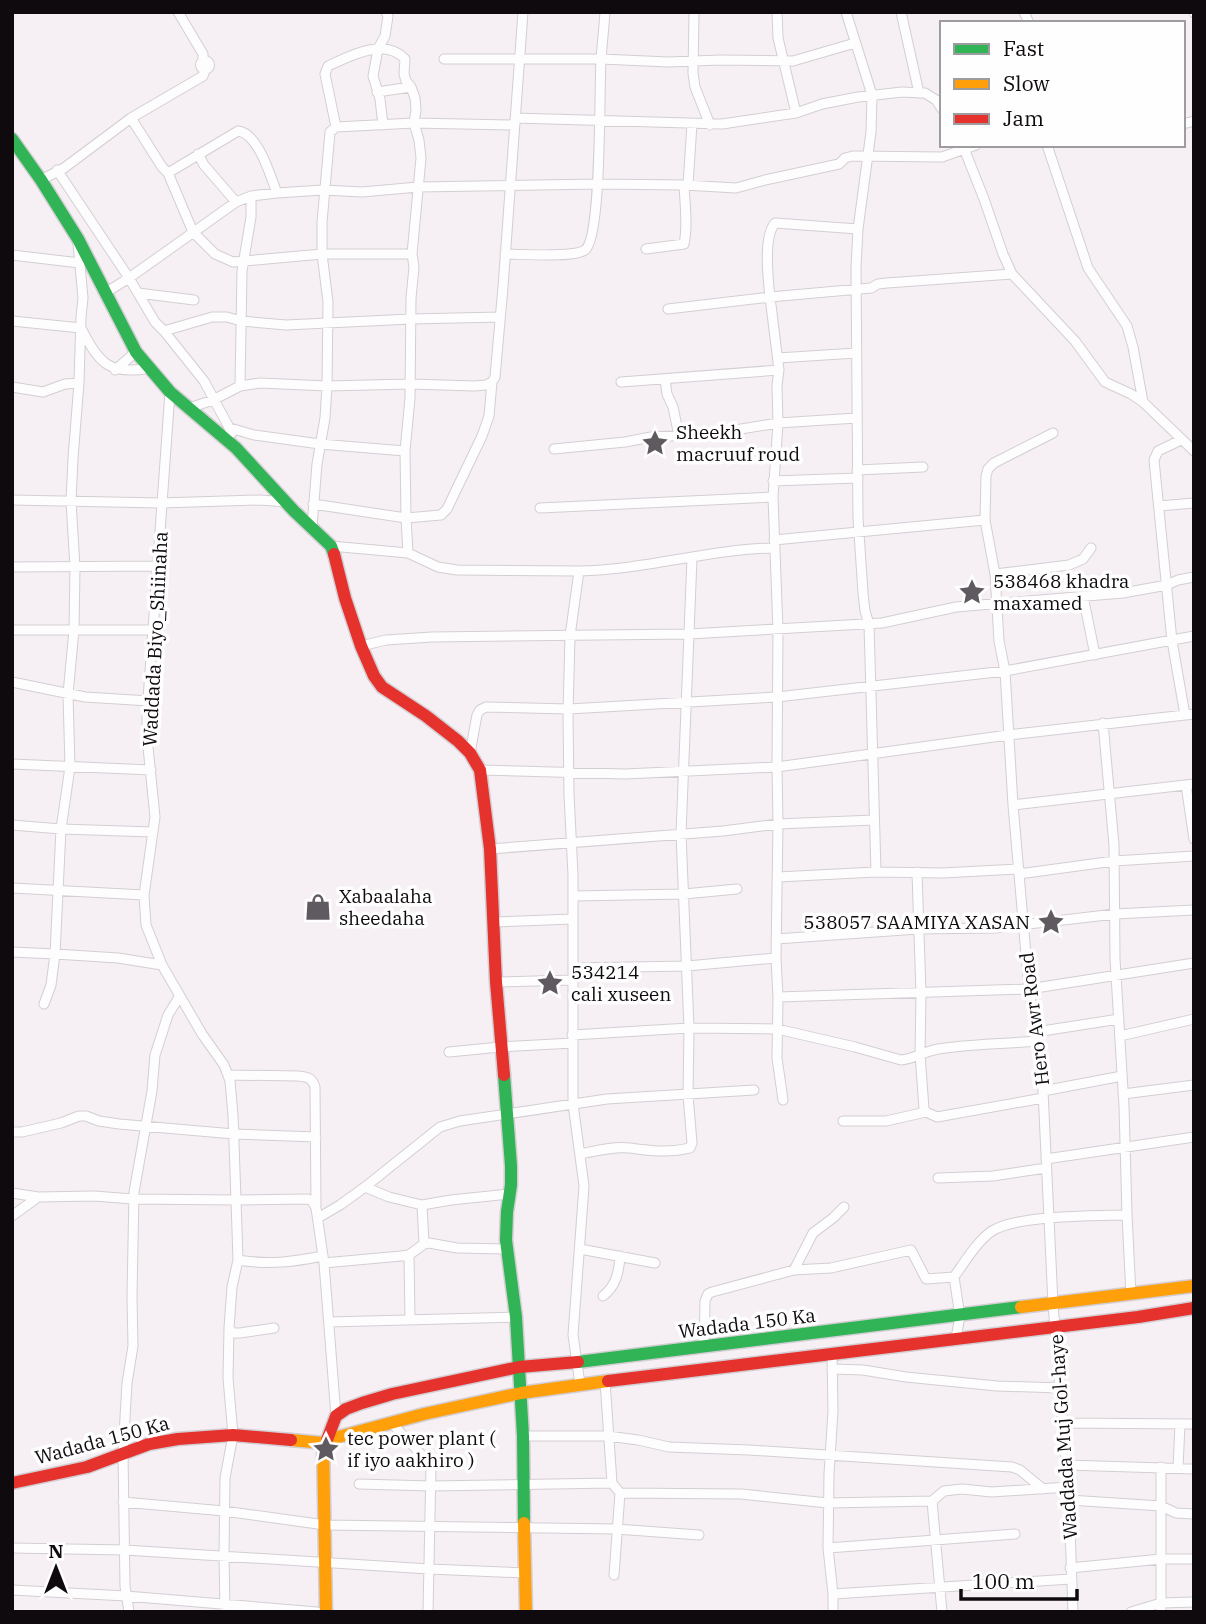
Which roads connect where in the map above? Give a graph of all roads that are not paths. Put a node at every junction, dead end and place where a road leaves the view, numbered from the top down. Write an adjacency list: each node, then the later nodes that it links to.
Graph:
1 (178, 12): 22 (street)
2 (386, 12): 10 (street)
3 (523, 12): 13 (street)
4 (605, 12): 12 (street)
5 (694, 12): 15 (street)
6 (777, 12): 14 (street)
7 (846, 12): 9 (street)
8 (901, 12): 18 (street)
9 (855, 43): 14 (street); 19 (street)
10 (378, 49): 16 (street); 17 (street); 29 (street)
11 (444, 59): 13 (street)
12 (601, 59): 13 (street); 15 (street); 23 (street)
13 (519, 60): 24 (street)
14 (782, 60): 15 (street); 21 (street)
15 (694, 62): 28 (street)
16 (411, 87): 17 (street); 25 (street)
17 (377, 92): 27 (street)
18 (919, 93): 19 (street); 20 (street)
19 (872, 95): 21 (street); 34 (street)
20 (939, 99)
21 (796, 113): 28 (street)
22 (131, 118): 35 (street); 36 (street)
23 (600, 120): 24 (street); 26 (street); 38 (street)
24 (515, 121): 25 (street); 39 (street)
25 (414, 123): 27 (street); 41 (street)
26 (692, 124): 28 (street); 40 (street)
27 (383, 125): 29 (street)
28 (710, 125)
29 (335, 127): 42 (street)
30 (12, 139): 37 (street)
31 (1048, 147): 87 (street)
32 (963, 148): 34 (street); 56 (street)
33 (198, 154): 36 (street); 43 (street); 45 (street)
34 (868, 155): 40 (street); 46 (street)
35 (58, 170): 37 (street); 57 (street)
36 (168, 173): 47 (street)
37 (41, 180): 48 (street)
38 (597, 184): 39 (street); 40 (street); 52 (street)
39 (511, 185): 41 (street); 52 (street)
40 (686, 185): 49 (street)
41 (418, 187): 42 (street); 51 (street)
42 (323, 190): 43 (street); 50 (street)
43 (277, 193): 44 (street)
44 (251, 196): 45 (street); 54 (street)
45 (236, 202): 47 (street)
46 (858, 229): 58 (street); 61 (street)
47 (193, 232): 54 (street); 57 (street)
48 (78, 239): 55 (street); 59 (street)
49 (646, 249)
50 (321, 254): 51 (street); 54 (street); 68 (street)
51 (412, 254): 65 (street)
52 (506, 254): 64 (street)
53 (12, 255): 55 (street)
54 (244, 260): 67 (street)
55 (80, 263): 69 (street)
56 (1012, 274): 58 (street); 87 (street)
57 (129, 278): 59 (street); 60 (street)
58 (856, 289): 61 (street); 72 (street)
59 (105, 293): 71 (street)
60 (138, 293): 62 (street); 70 (street)
61 (770, 297): 63 (street); 73 (street)
62 (194, 300)
63 (668, 309)
64 (500, 317): 65 (street); 78 (street)
65 (411, 319): 68 (street); 81 (street)
66 (12, 321): 69 (street)
67 (241, 321): 68 (street); 70 (street); 82 (street)
68 (328, 322): 83 (street)
69 (80, 328): 75 (street); 80 (street)
70 (164, 331): 86 (street)
71 (136, 352): 74 (street); 75 (street)
72 (856, 352): 73 (street); 89 (street)
73 (778, 358): 76 (street)
74 (150, 368): 75 (street); 85 (street)
75 (115, 370)
76 (779, 370): 77 (street); 90 (street)
77 (665, 379): 79 (street); 93 (street)
78 (492, 382): 81 (street); 112 (street)
79 (621, 382)
80 (79, 383): 84 (street); 105 (street)
81 (410, 384): 83 (street); 98 (street)
82 (240, 386): 83 (street); 86 (street)
83 (327, 386): 95 (street)
84 (12, 387)
85 (170, 392): 88 (street); 107 (street, Waddada Biyo_Shiinaha)
86 (213, 400): 88 (street); 91 (street)
87 (1143, 402): 94 (street)
88 (189, 408): 96 (street)
89 (857, 418): 90 (street); 101 (street)
90 (778, 423): 93 (street); 102 (street)
91 (230, 428): 95 (street); 96 (street)
92 (1052, 433): 113 (street, Hero Awr Road)
93 (679, 436): 97 (street)
94 (1181, 440): 99 (street); 110 (street)
95 (320, 444): 98 (street); 109 (street)
96 (236, 447): 106 (street)
97 (554, 449)
98 (405, 451): 112 (street)
99 (1194, 451)
100 (923, 467): 101 (street)
101 (858, 474): 102 (street); 115 (street)
102 (774, 481): 103 (street)
103 (773, 497): 111 (street); 116 (street)
104 (12, 500): 105 (street)
105 (71, 500): 107 (street); 122 (street)
106 (287, 502): 107 (street); 114 (street)
107 (161, 503): 123 (street, Waddada Biyo_Shiinaha)
108 (1194, 503): 110 (street)
109 (313, 504): 112 (street); 114 (street)
110 (1159, 506): 127 (street)
111 (540, 508)
112 (406, 518): 119 (street)
113 (985, 520): 115 (street); 125 (street, Hero Awr Road)
114 (312, 527): 117 (street)
115 (859, 532): 116 (street); 130 (street)
116 (774, 544): 120 (street); 134 (street)
117 (331, 546): 119 (street); 139 (street)
118 (1091, 548): 125 (street)
119 (408, 553): 124 (street)
120 (692, 558): 124 (street); 135 (street)
121 (12, 566): 122 (street)
122 (75, 566): 123 (street); 132 (street)
123 (158, 566): 133 (street, Waddada Biyo_Shiinaha)
124 (579, 571): 136 (street)
125 (995, 574): 129 (street, Hero Awr Road)
126 (1194, 577): 127 (street)
127 (1167, 585): 128 (street); 138 (street)
128 (1083, 596): 129 (street); 140 (street)
129 (996, 604): 130 (street); 141 (street, Hero Awr Road)
130 (869, 624): 134 (street); 143 (street)
131 (12, 630): 132 (street)
132 (74, 630): 133 (street); 144 (street)
133 (153, 630): 146 (street, Waddada Biyo_Shiinaha)
134 (778, 630): 135 (street); 145 (street)
135 (689, 634): 136 (street); 147 (street)
136 (570, 636): 139 (street); 148 (street)
137 (1194, 636): 138 (street)
138 (1172, 641): 140 (street); 149 (street)
139 (361, 646): 152 (street)
140 (1095, 655): 141 (street)
141 (1005, 671): 143 (street); 151 (street, Hero Awr Road)
142 (12, 682): 144 (street)
143 (870, 688): 145 (street); 153 (street)
144 (68, 694): 146 (street); 155 (street)
145 (777, 698): 147 (street); 156 (street)
146 (149, 701): 157 (street, Waddada Biyo_Shiinaha)
147 (687, 703): 148 (street); 160 (street)
148 (569, 709): 152 (street); 159 (street)
149 (1189, 714): 150 (street)
150 (1103, 723): 151 (street); 162 (street)
151 (1008, 735): 153 (street); 163 (street, Hero Awr Road)
152 (470, 753): 158 (street)
153 (873, 755): 156 (street); 164 (street)
154 (12, 764): 155 (street)
155 (70, 767): 157 (street); 167 (street)
156 (776, 767): 160 (street); 165 (street)
157 (151, 769): 168 (street, Waddada Biyo_Shiinaha)
158 (480, 770): 159 (street); 172 (street)
159 (569, 772): 160 (street); 171 (street)
160 (684, 772): 169 (street)
161 (1190, 785): 162 (street); 170 (street)
162 (1110, 795): 163 (street); 174 (street)
163 (1013, 805): 175 (street, Hero Awr Road)
164 (874, 820): 165 (street); 176 (street)
165 (778, 824): 169 (street); 178 (street)
166 (12, 825): 167 (street)
167 (61, 829): 168 (street); 181 (street)
168 (153, 832): 183 (street, Waddada Biyo_Shiinaha)
169 (681, 834): 171 (street); 182 (street)
170 (1194, 839)
171 (570, 842): 172 (street); 184 (street)
172 (490, 849): 188 (street)
173 (1194, 856): 174 (street)
174 (1114, 861): 175 (street); 186 (street)
175 (1019, 871): 177 (street); 189 (street, Hero Awr Road)
176 (876, 872): 177 (street); 178 (street)
177 (917, 873): 190 (street)
178 (778, 877): 191 (street)
179 (12, 888): 181 (street)
180 (737, 889): 182 (street)
181 (60, 890): 183 (street); 193 (street)
182 (684, 894): 184 (street); 197 (street)
183 (144, 895): 196 (street, Waddada Biyo_Shiinaha)
184 (573, 896): 187 (street)
185 (1194, 910): 186 (street)
186 (1115, 914): 189 (street); 199 (street)
187 (572, 919): 188 (street); 198 (street)
188 (494, 922): 201 (street)
189 (1023, 926): 190 (street); 202 (street, Hero Awr Road)
190 (918, 929): 191 (street); 203 (street)
191 (776, 939): 194 (street)
192 (12, 952): 193 (street)
193 (55, 954): 196 (street); 206 (street)
194 (776, 958): 197 (street); 205 (street)
195 (1194, 963): 199 (street)
196 (162, 965): 204 (street, Waddada Biyo_Shiinaha)
197 (687, 966): 198 (street); 209 (street)
198 (573, 968): 200 (street)
199 (1116, 976): 202 (street); 207 (street)
200 (573, 980): 201 (street); 213 (street)
201 (496, 982): 214 (street)
202 (1029, 989): 203 (street); 211 (street, Hero Awr Road)
203 (921, 994): 205 (street); 216 (street)
204 (179, 997): 217 (street, Waddada Biyo_Shiinaha); 229 (street)
205 (778, 997): 210 (street)
206 (44, 1004)
207 (1119, 1019): 211 (street); 212 (street)
208 (1194, 1019): 212 (street)
209 (689, 1028): 210 (street); 213 (street); 223 (street)
210 (777, 1029): 216 (street); 224 (street)
211 (1037, 1036): 216 (street); 221 (street, Hero Awr Road)
212 (1120, 1036): 218 (street)
213 (572, 1039): 214 (street); 225 (street)
214 (500, 1046): 215 (street); 227 (street)
215 (449, 1052)
216 (920, 1054): 226 (street)
217 (228, 1074): 231 (street, Waddada Biyo_Shiinaha); 232 (street)
218 (1122, 1076): 221 (street); 222 (street)
219 (1194, 1085): 222 (street)
220 (754, 1090): 223 (street)
221 (1043, 1094): 226 (street); 236 (street, Hero Awr Road)
222 (1124, 1094): 234 (street)
223 (688, 1095): 225 (street); 235 (street)
224 (783, 1100)
225 (573, 1104): 227 (street); 235 (street)
226 (926, 1112): 228 (street)
227 (506, 1114): 238 (street); 240 (street)
228 (844, 1121)
229 (146, 1126): 230 (street); 231 (street); 242 (street)
230 (12, 1132)
231 (234, 1134): 232 (street); 243 (street, Waddada Biyo_Shiinaha)
232 (316, 1137): 246 (street)
233 (1194, 1137): 234 (street)
234 (1125, 1147): 236 (street); 247 (street)
235 (580, 1153): 252 (street)
236 (1046, 1163): 237 (street); 249 (street, Hero Awr Road)
237 (938, 1178)
238 (365, 1187): 244 (street); 246 (street)
239 (12, 1193): 241 (street)
240 (509, 1194): 244 (street); 251 (street)
241 (38, 1197): 242 (street); 248 (street)
242 (133, 1199): 243 (street); 291 (street)
243 (236, 1200): 246 (street); 256 (street, Waddada Biyo_Shiinaha)
244 (422, 1205): 250 (street)
245 (844, 1207): 258 (street)
246 (317, 1213): 255 (street)
247 (1127, 1215): 249 (street); 261 (street)
248 (12, 1216)
249 (1048, 1219): 259 (street); 263 (street, Hero Awr Road)
250 (424, 1244): 251 (street); 253 (street)
251 (507, 1249): 266 (street)
252 (580, 1249): 254 (street); 275 (street)
253 (408, 1255): 255 (street); 267 (street)
254 (620, 1256): 257 (street); 262 (street)
255 (324, 1259): 256 (street); 268 (street)
256 (238, 1260): 270 (street, Waddada Biyo_Shiinaha)
257 (655, 1263)
258 (794, 1270): 259 (street); 273 (street)
259 (954, 1277): 265 (street)
260 (1194, 1286): 261 (street, Wadada 150 Ka)
261 (1131, 1295): 263 (street, Wadada 150 Ka)
262 (603, 1296)
263 (1053, 1304): 265 (street, Wadada 150 Ka); 269 (street, Waddada Muj Gol-haye)
264 (1194, 1308): 269 (street, Wadada 150 Ka)
265 (960, 1316): 272 (street); 273 (street, Wadada 150 Ka)
266 (516, 1317): 267 (street); 276 (street)
267 (410, 1320): 268 (street)
268 (328, 1322): 282 (street)
269 (1056, 1326): 272 (street, Wadada 150 Ka); 280 (street, Waddada Muj Gol-haye)
270 (229, 1328): 271 (street); 287 (street, Waddada Biyo_Shiinaha)
271 (274, 1328)
272 (956, 1338): 274 (street, Wadada 150 Ka)
273 (704, 1347): 275 (street, Wadada 150 Ka)
274 (832, 1354): 277 (street); 278 (street, Wadada 150 Ka)
275 (578, 1362): 276 (street, Wadada 150 Ka); 279 (street)
276 (519, 1367): 281 (street); 282 (street, Wadada 150 Ka)
277 (832, 1369): 280 (street); 292 (street)
278 (605, 1381): 279 (street, Wadada 150 Ka); 289 (street)
279 (580, 1384): 281 (street, Wadada 150 Ka)
280 (1060, 1388): 284 (street, Waddada Muj Gol-haye)
281 (520, 1393): 283 (street, Wadada 150 Ka); 288 (street)
282 (336, 1416): 290 (street)
283 (392, 1423): 290 (street, Wadada 150 Ka); 301 (street)
284 (1062, 1423): 285 (street); 293 (street, Waddada Muj Gol-haye)
285 (1180, 1424): 286 (street); 295 (street)
286 (1194, 1424)
287 (233, 1435): 290 (street, Wadada 150 Ka); 291 (street, Wadada 150 Ka); 310 (street, Waddada Biyo_Shiinaha)
288 (523, 1436): 289 (street); 300 (street)
289 (608, 1436): 292 (street); 298 (street)
290 (325, 1441): 312 (street)
291 (123, 1453): 297 (street, Wadada 150 Ka); 307 (street)
292 (831, 1456): 303 (street); 308 (street)
293 (1067, 1465): 294 (street); 302 (street, Waddada Muj Gol-haye)
294 (1161, 1467): 295 (street); 309 (street)
295 (1178, 1468): 296 (street)
296 (1194, 1469)
297 (12, 1483)
298 (612, 1483): 300 (street); 304 (street)
299 (359, 1484): 301 (street)
300 (523, 1485): 301 (street); 314 (street)
301 (431, 1486): 313 (street)
302 (1068, 1487): 303 (street); 305 (street, Waddada Muj Gol-haye)
303 (1043, 1489): 306 (street)
304 (620, 1493): 308 (street); 315 (street)
305 (1069, 1500): 309 (street); 326 (street, Waddada Muj Gol-haye)
306 (932, 1501): 308 (street); 318 (street)
307 (123, 1502): 310 (street); 321 (street)
308 (828, 1503): 320 (street)
309 (1161, 1506): 311 (street); 323 (street)
310 (224, 1511): 312 (street); 322 (street, Waddada Biyo_Shiinaha)
311 (1194, 1514)
312 (325, 1525): 313 (street); 325 (street)
313 (430, 1527): 314 (street); 327 (street)
314 (524, 1528): 315 (street); 328 (street)
315 (616, 1529): 317 (street); 329 (street)
316 (1015, 1534): 318 (street)
317 (699, 1535)
318 (937, 1541): 320 (street); 331 (street)
319 (12, 1548): 321 (street)
320 (828, 1548): 333 (street)
321 (125, 1550): 322 (street); 334 (street)
322 (224, 1555): 325 (street); 337 (street, Waddada Biyo_Shiinaha)
323 (1161, 1559): 324 (street); 326 (street); 336 (street)
324 (1194, 1559)
325 (325, 1562): 327 (street); 340 (street)
326 (1070, 1568): 330 (street, Waddada Muj Gol-haye)
327 (429, 1569): 328 (street); 341 (street)
328 (525, 1573): 342 (street)
329 (614, 1575)
330 (1071, 1579): 331 (street); 345 (street, Waddada Muj Gol-haye)
331 (940, 1588): 333 (street); 344 (street)
332 (12, 1590): 334 (street)
333 (833, 1594): 343 (street)
334 (126, 1596): 337 (street); 338 (street)
335 (1194, 1602): 336 (street)
336 (1161, 1607): 346 (street)
337 (225, 1608): 339 (street)
338 (129, 1612)
339 (317, 1612)
340 (326, 1612)
341 (428, 1612)
342 (526, 1612)
343 (832, 1612)
344 (942, 1612)
345 (1073, 1612)
346 (1131, 1612)

